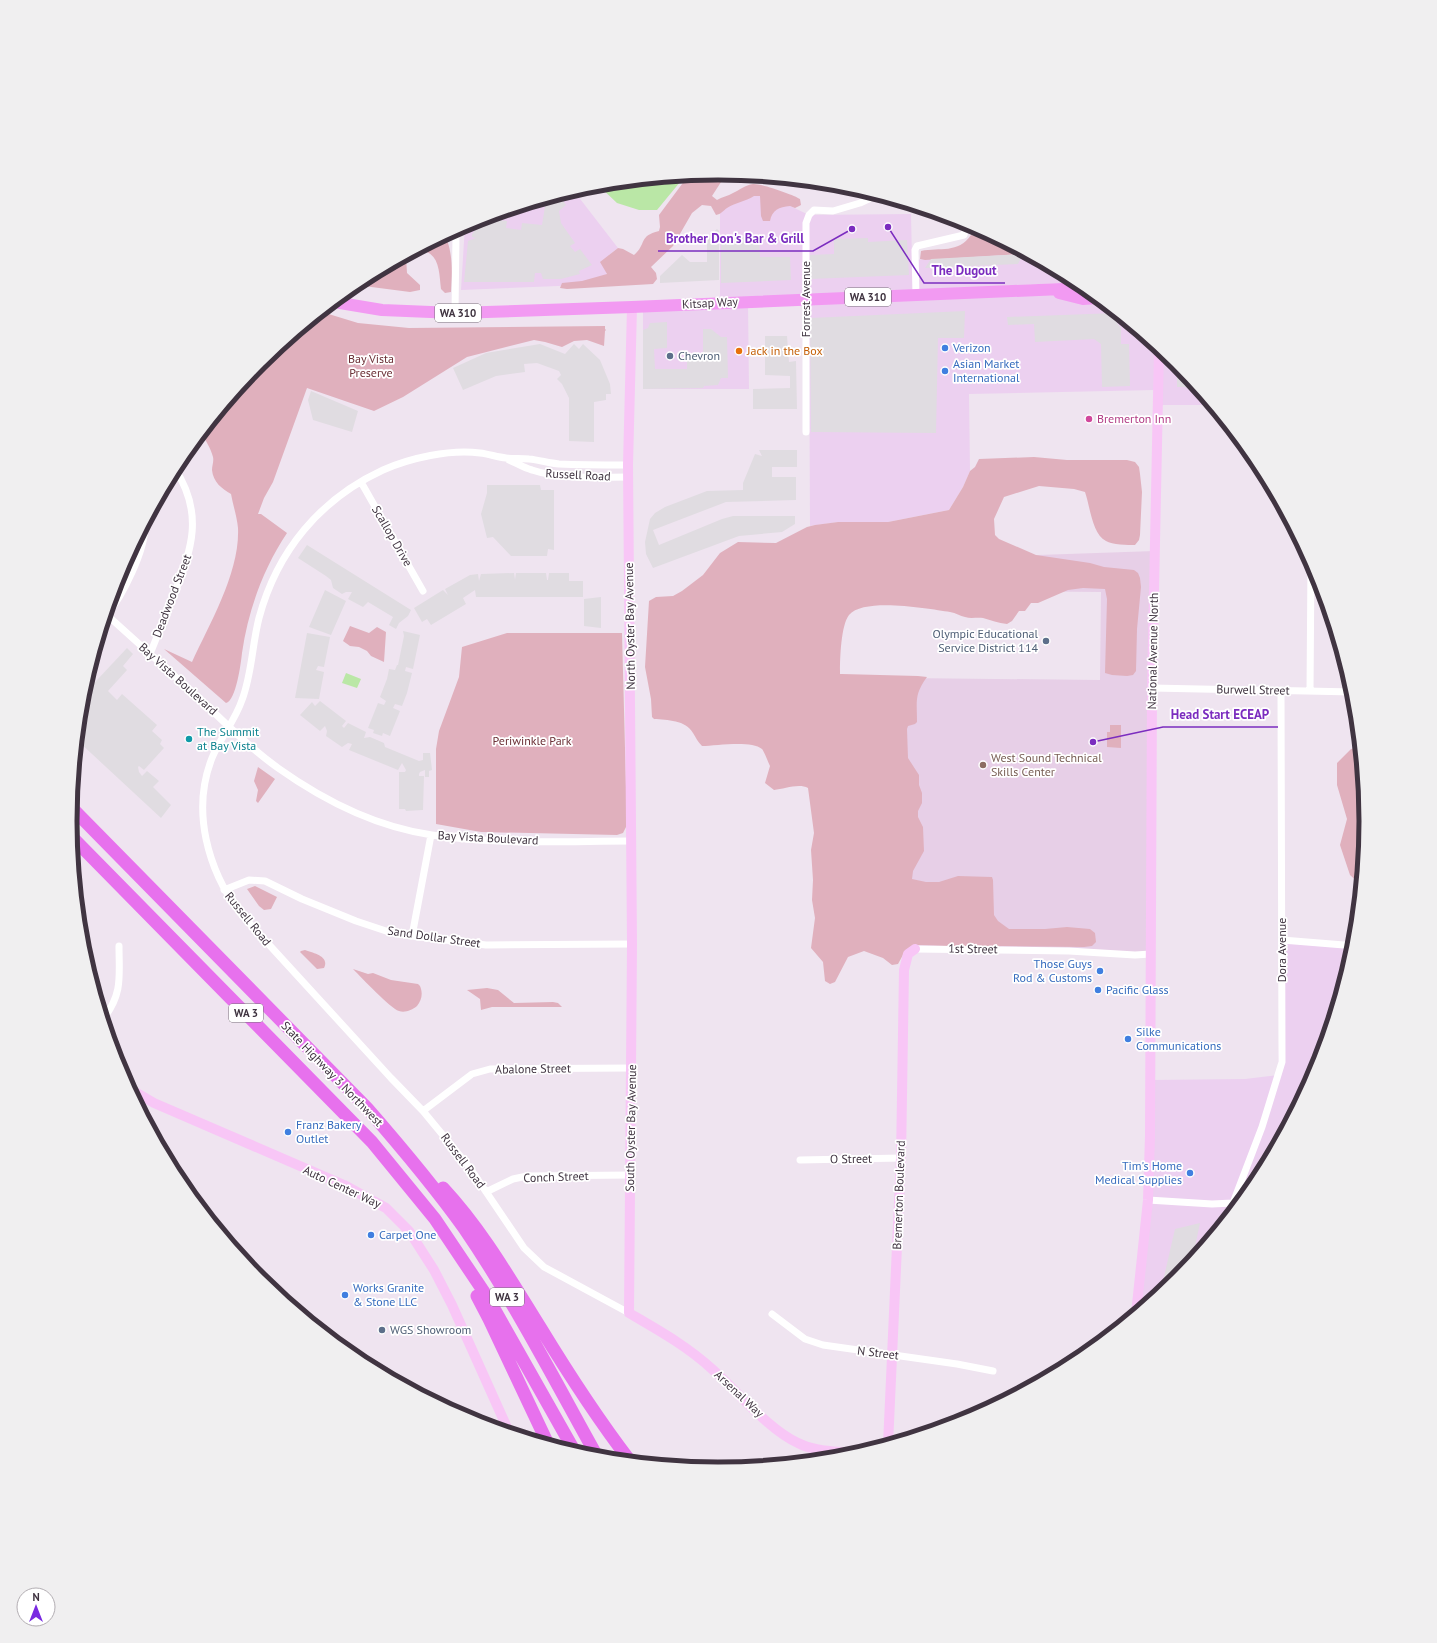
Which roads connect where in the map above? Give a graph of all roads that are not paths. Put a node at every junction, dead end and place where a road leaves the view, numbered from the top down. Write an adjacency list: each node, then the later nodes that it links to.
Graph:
1 (870, 198): 7 (street, Forrest Avenue)
2 (965, 230): 6 (street)
3 (456, 237): 11 (street)
4 (1076, 289): 5 (main road, Kitsap Way / WA 310)
5 (1050, 290): 6 (main road, Kitsap Way / WA 310); 8 (main road)
6 (916, 295): 7 (main road, Kitsap Way / WA 310)
7 (805, 299): 10 (main road, Kitsap Way / WA 310); 13 (street, Forrest Avenue)
8 (1089, 299)
9 (341, 303): 11 (main road, Kitsap Way / WA 310)
10 (632, 307): 11 (main road, Kitsap Way / WA 310); 15 (street, North Oyster Bay Avenue)
11 (455, 313)
12 (1159, 356): 25 (street, National Avenue North)
13 (806, 432)
14 (507, 458): 15 (street, Russell Road); 17 (street, Russell Road); 18 (street, Russell Road)
15 (628, 465): 17 (street, North Oyster Bay Avenue)
16 (178, 476): 24 (street, Deadwood Street)
17 (628, 477): 32 (street, North Oyster Bay Avenue)
18 (361, 482): 21 (street, Scallop Drive); 29 (street, Russell Road)
19 (145, 535): 22 (street)
20 (1311, 576): 27 (street)
21 (423, 591)
22 (115, 606)
23 (110, 618): 24 (street, Bay Vista Boulevard)
24 (150, 654): 29 (street, Bay Vista Boulevard)
25 (1152, 688): 26 (street, Burwell Street); 41 (street, National Avenue North)
26 (1281, 690): 27 (street, Burwell Street); 36 (street, Dora Avenue)
27 (1310, 691): 28 (street, Burwell Street)
28 (1347, 692)
29 (230, 725): 31 (street, Bay Vista Boulevard); 34 (street, Russell Road)
30 (77, 813): 46 (highway, State Highway 3 Northwest / WA 3)
31 (431, 835): 32 (street, Bay Vista Boulevard); 35 (street)
32 (632, 841): 37 (street, North Oyster Bay Avenue)
33 (78, 843): 51 (highway, State Highway 3 Northwest / WA 3)
34 (224, 890): 35 (street, Sand Dollar Street); 45 (street, Russell Road)
35 (412, 936): 37 (street, Sand Dollar Street)
36 (1282, 940): 38 (street); 52 (street, Dora Avenue)
37 (632, 944): 43 (street, South Oyster Bay Avenue)
38 (1344, 945)
39 (119, 946): 42 (street)
40 (915, 949): 41 (street, 1st Street); 47 (street, Bremerton Boulevard)
41 (1151, 954): 53 (street, National Avenue North)
42 (107, 1014)
43 (632, 1068): 45 (street, Abalone Street); 49 (street, South Oyster Bay Avenue)
44 (138, 1094): 60 (street, Auto Center Way)
45 (423, 1111): 50 (street, Russell Road)
46 (400, 1146): 64 (highway, State Highway 3 Northwest / WA 3); 66 (highway)
47 (901, 1158): 48 (street, O Street); 58 (street, Bremerton Boulevard)
48 (800, 1160)
49 (630, 1175): 50 (street, Conch Street); 56 (street, South Oyster Bay Avenue)
50 (486, 1192): 56 (street, Russell Road)
51 (414, 1194): 61 (highway); 63 (highway, State Highway 3 Northwest / WA 3)
52 (1239, 1196)
53 (1148, 1200): 54 (street); 55 (street, National Avenue North)
54 (1233, 1204)
55 (1137, 1308)
56 (629, 1313): 65 (street, Arsenal Way)
57 (772, 1314): 58 (street, N Street)
58 (892, 1356): 59 (street, N Street); 62 (street, Bremerton Boulevard)
59 (993, 1371)
60 (507, 1427)
61 (546, 1439)
62 (888, 1440)
63 (571, 1446)
64 (594, 1451)
65 (840, 1452)
66 (627, 1457)

